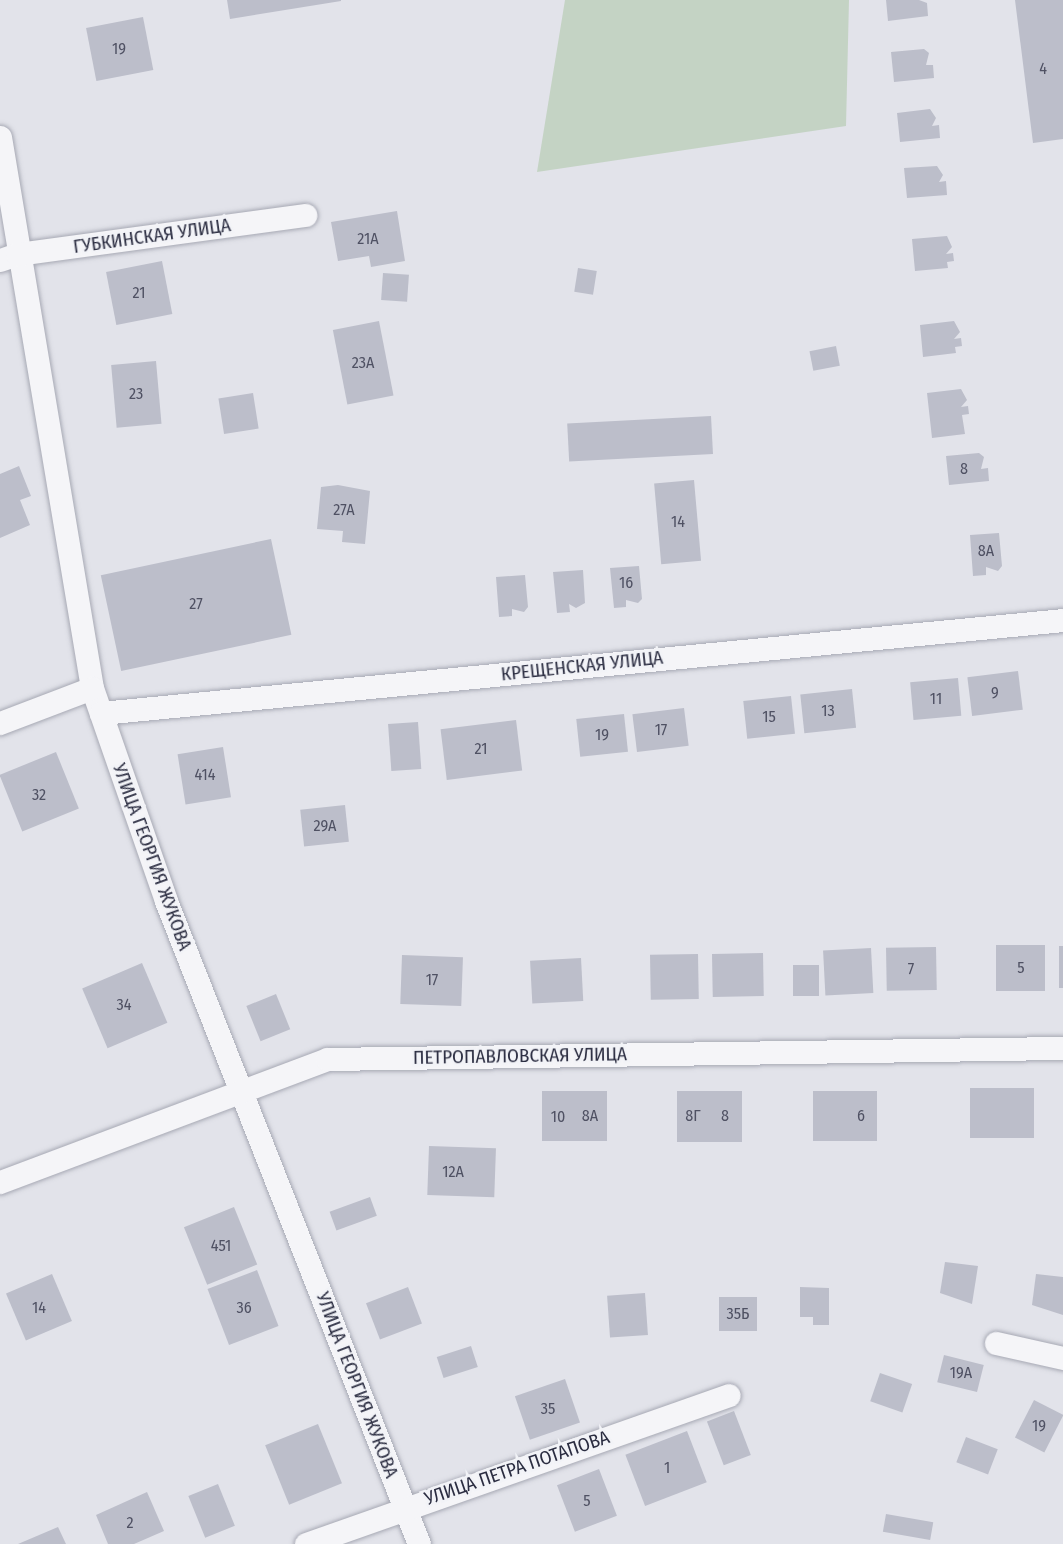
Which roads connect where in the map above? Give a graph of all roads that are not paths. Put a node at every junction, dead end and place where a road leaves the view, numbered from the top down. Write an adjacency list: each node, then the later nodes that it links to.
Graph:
1 (0, 137): 3 (street, УЛИЦА ГЕОРГИЯ ЖУКОВА)
2 (305, 215): 3 (street, ГУБКИНСКАЯ УЛИЦА)
3 (9, 257): 5 (street, УЛИЦА ГЕОРГИЯ ЖУКОВА)
4 (1063, 620): 6 (street, КРЕЩЕНСКАЯ УЛИЦА)
5 (92, 688): 6 (street, УЛИЦА ГЕОРГИЯ ЖУКОВА); 7 (street)
6 (101, 713): 9 (street, УЛИЦА ГЕОРГИЯ ЖУКОВА)
7 (0, 723)
8 (1063, 1048): 9 (street, ПЕТРОПАВЛОВСКАЯ УЛИЦА)
9 (241, 1091): 10 (street, ПЕТРОПАВЛОВСКАЯ УЛИЦА); 14 (street, УЛИЦА ГЕОРГИЯ ЖУКОВА)
10 (0, 1182)
11 (996, 1343): 12 (street)
12 (1063, 1358)
13 (729, 1395): 14 (street, УЛИЦА ПЕТРА ПОТАПОВА)
14 (404, 1507): 15 (street, УЛИЦА ПЕТРА ПОТАПОВА); 16 (street, УЛИЦА ГЕОРГИЯ ЖУКОВА)
15 (306, 1544)
16 (419, 1544)

